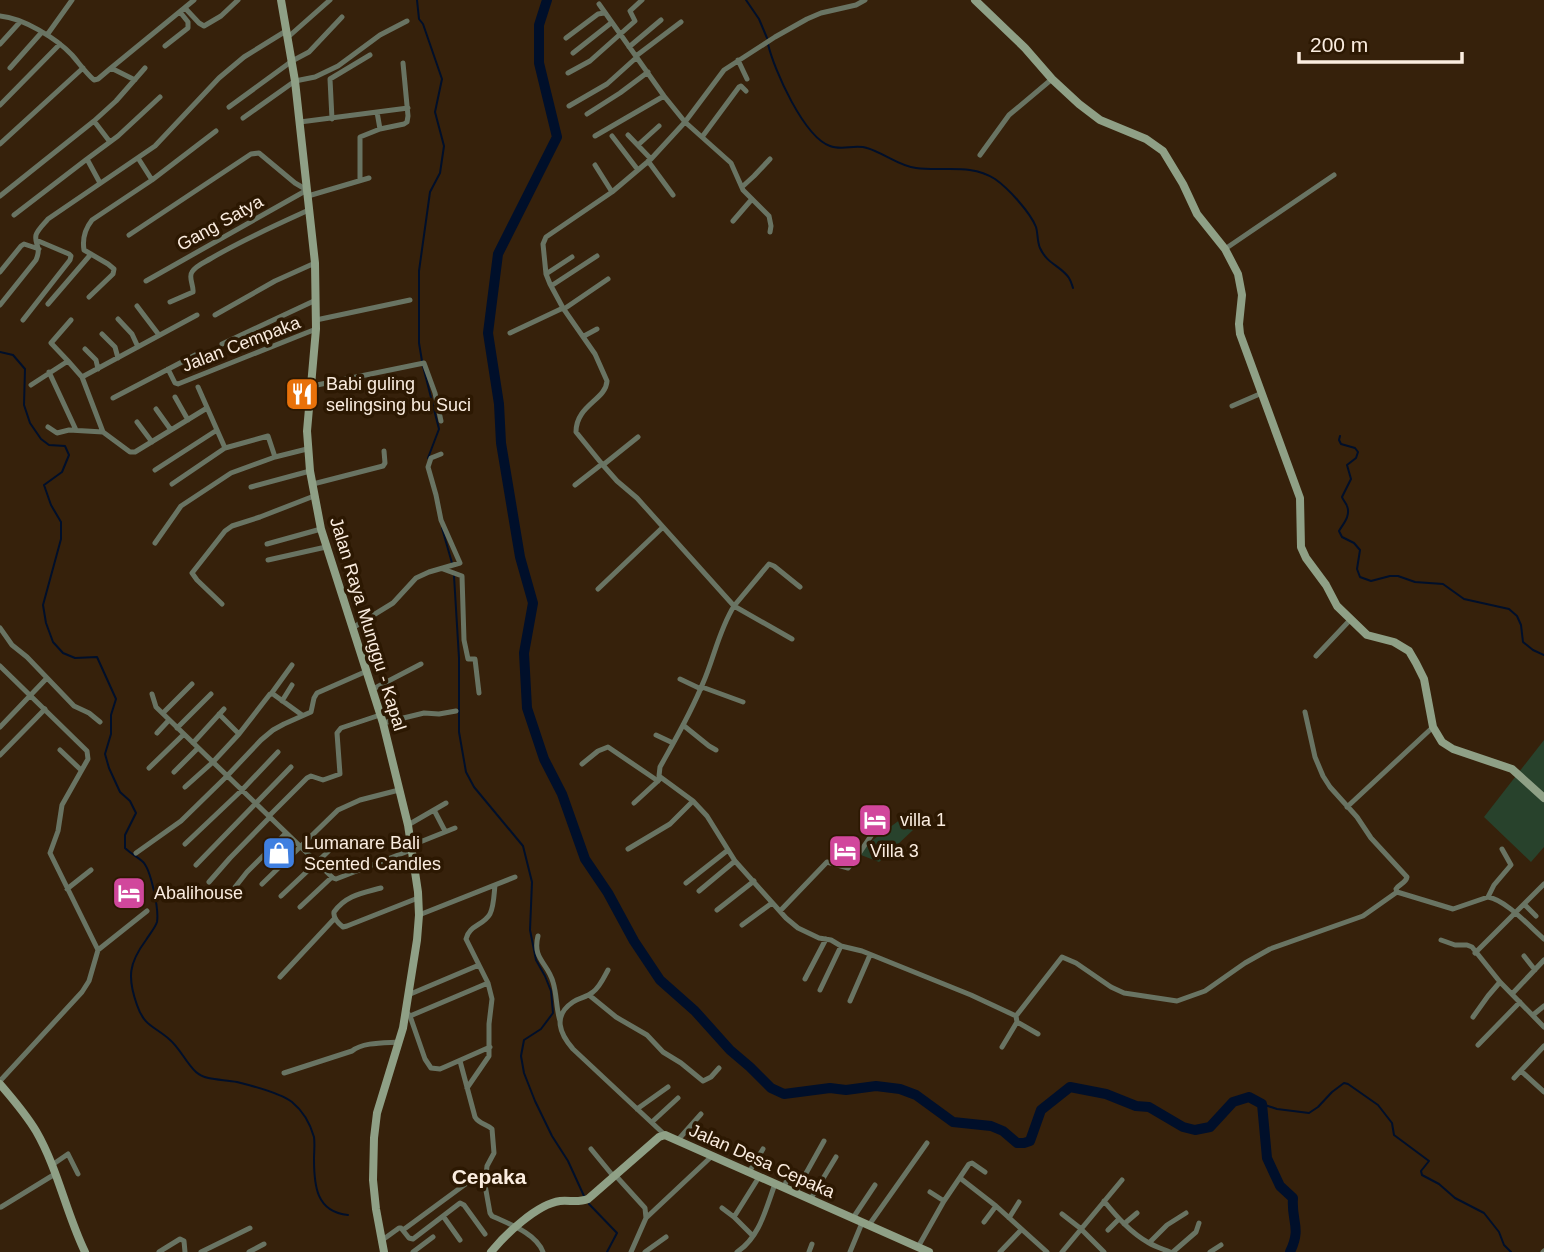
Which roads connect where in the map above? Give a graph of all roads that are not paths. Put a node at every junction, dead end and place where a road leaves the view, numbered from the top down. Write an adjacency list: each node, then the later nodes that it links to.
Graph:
1 (72, 0): 19 (street)
2 (194, 0): 10 (street)
3 (238, 0): 10 (street)
4 (281, 0): 20 (street, Jalan Raya Munggu - Kapal)
5 (330, 0): 20 (street)
6 (642, 0): 21 (street)
7 (865, 0): 30 (street)
8 (975, 0): 40 (street)
9 (599, 4): 11 (street)
10 (182, 10): 25 (street); 35 (street)
11 (604, 13): 18 (street); 22 (street)
12 (0, 16): 16 (street)
13 (342, 17): 31 (street)
14 (661, 20): 26 (street)
15 (407, 21): 42 (street)
16 (20, 22): 19 (street); 23 (street)
17 (681, 22): 29 (street)
18 (611, 23): 21 (street); 27 (street)
19 (45, 33): 24 (street); 33 (street)
20 (287, 34): 31 (street, Jalan Raya Munggu - Kapal); 68 (street)
21 (620, 35): 26 (street); 38 (street)
22 (566, 38)
23 (0, 44)
24 (60, 44): 34 (street); 46 (street)
25 (165, 46)
26 (629, 47): 29 (street)
27 (573, 53)
28 (370, 55): 53 (street)
29 (636, 57): 37 (street); 47 (street)
30 (738, 60): 39 (street); 56 (street)
31 (292, 61): 42 (street, Jalan Raya Munggu - Kapal); 48 (street)
32 (403, 63): 49 (street)
33 (10, 68)
34 (83, 68): 35 (street); 65 (street)
35 (111, 68): 41 (street)
36 (145, 68): 41 (street)
37 (648, 72): 44 (street); 51 (street)
38 (568, 73)
39 (747, 79)
40 (1052, 79): 67 (street); 92 (street)
41 (135, 80): 54 (street)
42 (295, 81): 52 (street); 55 (street, Jalan Raya Munggu - Kapal)
43 (746, 92): 63 (street)
44 (664, 96): 56 (street); 61 (street)
45 (160, 97): 64 (street)
46 (0, 105)
47 (569, 106)
48 (229, 107)
49 (408, 108): 50 (street); 58 (street)
50 (377, 112): 53 (street); 58 (street)
51 (587, 114)
52 (243, 118)
53 (332, 119): 55 (street)
54 (94, 121): 64 (street); 82 (street)
55 (300, 122): 81 (street, Jalan Raya Munggu - Kapal)
56 (685, 122): 63 (street); 71 (street)
57 (659, 126): 66 (street)
58 (380, 129): 77 (street)
59 (216, 131): 76 (street)
60 (628, 135): 66 (street)
61 (595, 136)
62 (612, 136): 73 (street)
63 (702, 137): 79 (street)
64 (110, 142): 69 (street)
65 (0, 144)
66 (638, 145): 71 (street)
67 (980, 155)
68 (138, 158): 76 (street); 78 (street)
69 (88, 159): 78 (street); 86 (street)
70 (770, 159): 79 (street)
71 (650, 160): 73 (street); 83 (street)
72 (595, 165): 80 (street)
73 (638, 170): 80 (street)
74 (1334, 175): 92 (street)
75 (369, 178): 77 (street, Gang Satya)
76 (152, 180): 93 (street)
77 (360, 180): 81 (street, Gang Satya)
78 (100, 183): 90 (street)
79 (742, 187): 84 (street)
80 (612, 192): 98 (street)
81 (307, 193): 85 (street, Jalan Raya Munggu - Kapal); 89 (street); 100 (street, Gang Satya)
82 (0, 195)
83 (673, 195)
84 (752, 199): 87 (street); 88 (street)
85 (309, 210): 96 (street, Jalan Raya Munggu - Kapal); 105 (street)
86 (14, 215)
87 (733, 221)
88 (770, 232)
89 (129, 235)
90 (36, 240): 91 (street); 113 (street)
91 (39, 249): 97 (street); 107 (street)
92 (1225, 249): 134 (street)
93 (91, 254): 102 (street); 106 (street)
94 (597, 256): 101 (street)
95 (572, 257): 98 (street)
96 (316, 263): 103 (street, Jalan Raya Munggu - Kapal); 111 (street)
97 (0, 272)
98 (546, 274): 101 (street)
99 (608, 279): 109 (street)
100 (146, 281)
101 (551, 286): 109 (street)
102 (89, 297)
103 (316, 300): 115 (street, Jalan Raya Munggu - Kapal); 121 (street)
104 (410, 300): 115 (street, Jalan Cempaka)
105 (170, 302)
106 (48, 304)
107 (0, 306)
108 (137, 306): 119 (street)
109 (563, 308): 117 (street); 120 (street)
110 (197, 314): 119 (street)
111 (215, 315)
112 (118, 319): 122 (street)
113 (23, 320)
114 (71, 320): 126 (street)
115 (316, 325): 128 (street, Jalan Cempaka); 132 (street, Jalan Raya Munggu - Kapal)
116 (597, 329): 120 (street)
117 (510, 333)
118 (102, 334): 125 (street)
119 (159, 335): 122 (street)
120 (584, 336): 155 (street)
121 (222, 344)
122 (138, 347): 125 (street)
123 (85, 349): 127 (street)
124 (201, 352): 128 (street)
125 (118, 358): 127 (street)
126 (68, 361): 129 (street); 130 (street)
127 (98, 369): 130 (street)
128 (168, 369): 136 (street)
129 (49, 372): 131 (street); 144 (street)
130 (82, 377): 147 (street)
131 (31, 385)
132 (312, 386): 141 (street); 151 (street, Jalan Raya Munggu - Kapal)
133 (198, 387): 138 (street)
134 (1262, 393): 137 (street); 174 (street)
135 (175, 397): 140 (street)
136 (113, 398)
137 (1232, 406)
138 (207, 408): 140 (street); 146 (street)
139 (156, 409): 145 (street)
140 (188, 420): 145 (street)
141 (440, 421)
142 (137, 422): 149 (street)
143 (48, 427): 144 (street)
144 (76, 430): 147 (street)
145 (171, 430): 149 (street)
146 (217, 430): 150 (street); 156 (street)
147 (103, 432): 149 (street)
148 (638, 437): 155 (street)
149 (152, 442)
150 (225, 448): 154 (street); 158 (street)
151 (307, 449): 154 (street); 157 (street, Jalan Raya Munggu - Kapal)
152 (384, 451): 159 (street)
153 (441, 454): 169 (street)
154 (275, 457): 165 (street)
155 (602, 465): 160 (street); 163 (street)
156 (155, 470)
157 (310, 471): 159 (street, Jalan Raya Munggu - Kapal); 161 (street)
158 (172, 484)
159 (313, 484): 162 (street, Jalan Raya Munggu - Kapal)
160 (575, 485)
161 (251, 487)
162 (314, 496): 164 (street, Jalan Raya Munggu - Kapal); 172 (street)
163 (663, 528): 171 (street); 173 (street)
164 (321, 529): 166 (street); 167 (street, Jalan Raya Munggu - Kapal)
165 (155, 543)
166 (267, 544)
167 (326, 547): 168 (street); 176 (street, Jalan Raya Munggu - Kapal)
168 (268, 560)
169 (444, 568): 176 (street); 191 (street)
170 (800, 587): 173 (street)
171 (598, 589)
172 (222, 604)
173 (734, 606): 178 (street); 189 (street)
174 (1350, 620): 180 (street); 210 (street)
175 (0, 628): 177 (street)
176 (354, 628): 184 (street, Jalan Raya Munggu - Kapal)
177 (7, 638): 179 (street); 185 (street)
178 (792, 639)
179 (0, 645)
180 (1316, 656)
181 (421, 664): 190 (street)
182 (292, 665): 194 (street)
183 (0, 666): 195 (street)
184 (368, 671): 190 (street, Jalan Raya Munggu - Kapal); 204 (street)
185 (46, 679): 195 (street); 207 (street)
186 (680, 679): 189 (street)
187 (192, 684): 202 (street)
188 (292, 685): 196 (street)
189 (701, 688): 197 (street); 208 (street)
190 (373, 689): 205 (street, Jalan Raya Munggu - Kapal)
191 (479, 693)
192 (152, 694): 198 (street)
193 (211, 694): 211 (street)
194 (271, 694): 196 (street); 214 (street)
195 (30, 696): 199 (street); 209 (street)
196 (282, 701): 204 (street)
197 (743, 702)
198 (156, 707): 202 (street); 203 (street)
199 (45, 709): 221 (street); 226 (street)
200 (456, 711): 205 (street)
201 (1305, 712): 238 (street)
202 (163, 713): 206 (street)
203 (149, 715)
204 (302, 715): 228 (street)
205 (382, 719): 232 (street, Jalan Raya Munggu - Kapal); 240 (street)
206 (169, 720): 211 (street); 212 (street)
207 (100, 722)
208 (683, 725): 216 (street); 219 (street)
209 (0, 727)
210 (1433, 727): 233 (street); 238 (street)
211 (177, 728): 213 (street)
212 (157, 733)
213 (184, 734): 217 (street); 225 (street)
214 (239, 734): 217 (street); 222 (street)
215 (656, 734): 216 (street)
216 (673, 743): 229 (street)
217 (195, 745): 222 (street); 227 (street)
218 (60, 750): 226 (street)
219 (716, 750)
220 (278, 752): 231 (street)
221 (0, 755)
222 (213, 762): 228 (street); 230 (street)
223 (582, 764): 229 (street)
224 (291, 767): 235 (street)
225 (149, 768)
226 (82, 770): 266 (street)
227 (174, 772)
228 (227, 776): 231 (street); 253 (street)
229 (660, 780): 234 (street); 237 (street)
230 (185, 787)
231 (242, 790): 235 (street); 246 (street)
232 (399, 790): 241 (street, Jalan Raya Munggu - Kapal); 247 (street)
233 (1544, 798)
234 (693, 801): 250 (street); 252 (street)
235 (256, 803): 240 (street); 256 (street)
236 (446, 803): 239 (street)
237 (634, 803)
238 (1348, 807): 270 (street)
239 (434, 810): 241 (street); 243 (street)
240 (270, 817): 244 (street); 261 (street)
241 (408, 825): 249 (street, Jalan Raya Munggu - Kapal)
242 (455, 828): 243 (street)
243 (445, 831): 249 (street)
244 (286, 833): 247 (street); 268 (street)
245 (871, 836): 279 (street)
246 (185, 844)
247 (300, 846): 255 (street); 263 (street)
248 (334, 846): 255 (street)
249 (410, 848): 259 (street); 273 (street, Jalan Raya Munggu - Kapal)
250 (628, 849)
251 (1502, 849): 272 (street)
252 (728, 850): 254 (street); 262 (street)
253 (136, 853)
254 (735, 861): 260 (street); 269 (street)
255 (316, 862): 259 (street); 271 (street)
256 (196, 865)
257 (91, 870): 266 (street)
258 (515, 877): 265 (street)
259 (333, 878): 276 (street)
260 (754, 881): 274 (street); 277 (street)
261 (209, 882)
262 (686, 883)
263 (262, 884)
264 (1544, 884): 275 (street)
265 (495, 885): 281 (street); 295 (street)
266 (66, 888): 290 (street)
267 (382, 888): 283 (street)
268 (232, 891)
269 (699, 891)
270 (1397, 892): 272 (street); 312 (street)
271 (281, 896)
272 (1488, 897): 280 (street)
273 (418, 898): 281 (street, Jalan Raya Munggu - Kapal); 283 (street)
274 (772, 902): 279 (street); 284 (street)
275 (1524, 904): 280 (street); 282 (street)
276 (300, 907)
277 (717, 910)
278 (147, 911): 290 (street)
279 (780, 911): 286 (street)
280 (1514, 913): 287 (street); 291 (street)
281 (419, 915): 304 (street, Jalan Raya Munggu - Kapal)
282 (1536, 916)
283 (335, 918): 298 (street)
284 (742, 925)
285 (538, 936): 313 (street)
286 (826, 939): 289 (street); 299 (street)
287 (1544, 939)
288 (1441, 940): 291 (street)
289 (841, 946): 292 (street); 302 (street)
290 (98, 950): 326 (street)
291 (1475, 953): 300 (street)
292 (870, 955): 306 (street); 312 (street)
293 (1524, 956): 297 (street)
294 (1544, 960): 297 (street)
295 (479, 965): 301 (street); 304 (street)
296 (608, 970): 305 (street)
297 (1535, 970): 303 (street)
298 (280, 978)
299 (805, 979)
300 (1500, 982): 303 (street); 311 (street)
301 (488, 983): 309 (street); 318 (street)
302 (820, 990)
303 (1512, 993): 307 (street)
304 (408, 995): 309 (street, Jalan Raya Munggu - Kapal)
305 (589, 995): 313 (street); 322 (street)
306 (850, 1001)
307 (1520, 1002): 310 (street); 317 (street)
308 (1544, 1006): 310 (street)
309 (408, 1013): 316 (street, Jalan Raya Munggu - Kapal); 321 (street)
310 (1533, 1015): 314 (street)
311 (1473, 1017)
312 (1016, 1019): 315 (street); 320 (street)
313 (560, 1021): 331 (street)
314 (1544, 1027)
315 (1038, 1034)
316 (399, 1042): 324 (street); 388 (street, Jalan Raya Munggu - Kapal)
317 (1478, 1045)
318 (490, 1046): 321 (street); 328 (street)
319 (1544, 1046): 323 (street)
320 (1002, 1047)
321 (460, 1060): 328 (street)
322 (719, 1068)
323 (1521, 1071): 325 (street); 329 (street)
324 (285, 1073)
325 (1514, 1078)
326 (0, 1084): 342 (street)
327 (668, 1087): 331 (street)
328 (467, 1088): 378 (street)
329 (1544, 1092)
330 (678, 1098): 333 (street)
331 (638, 1109): 333 (street)
332 (701, 1114): 335 (street)
333 (652, 1122): 334 (street)
334 (665, 1135): 335 (street, Jalan Desa Cepaka); 348 (street, Jalan Desa Cepaka)
335 (677, 1141): 340 (street, Jalan Desa Cepaka)
336 (824, 1141): 357 (street)
337 (927, 1143): 376 (street)
338 (591, 1149): 348 (street)
339 (763, 1149): 344 (street)
340 (712, 1156): 344 (street, Jalan Desa Cepaka); 370 (street)
341 (835, 1157): 358 (street)
342 (52, 1165): 346 (street); 347 (street)
343 (790, 1170): 355 (street)
344 (749, 1172): 349 (street, Jalan Desa Cepaka)
345 (985, 1172): 350 (street)
346 (55, 1174): 363 (street); 395 (street)
347 (78, 1174)
348 (615, 1176): 370 (street); 378 (street, Jalan Desa Cepaka)
349 (759, 1177): 353 (street, Jalan Desa Cepaka); 369 (street)
350 (960, 1178): 359 (street); 362 (street)
351 (471, 1180): 380 (street)
352 (1122, 1180): 361 (street)
353 (775, 1184): 355 (street, Jalan Desa Cepaka); 384 (street)
354 (874, 1185): 372 (street)
355 (784, 1188): 357 (street, Jalan Desa Cepaka)
356 (930, 1192): 359 (street)
357 (795, 1193): 358 (street, Jalan Desa Cepaka)
358 (810, 1200): 372 (street, Jalan Desa Cepaka)
359 (944, 1201): 393 (street)
360 (1019, 1202): 371 (street)
361 (1104, 1202): 374 (street); 379 (street)
362 (996, 1206): 371 (street); 373 (street)
363 (1, 1207)
364 (722, 1208): 369 (street)
365 (1137, 1213): 374 (street)
366 (1186, 1213): 389 (street)
367 (1062, 1214): 379 (street)
368 (443, 1216): 380 (street); 383 (street); 387 (street)
369 (734, 1217): 384 (street)
370 (646, 1218): 404 (street)
371 (1009, 1218): 381 (street)
372 (853, 1219): 376 (street, Jalan Desa Cepaka)
373 (984, 1222)
374 (1121, 1222): 382 (street); 389 (street)
375 (1199, 1223): 414 (street)
376 (865, 1224): 393 (street, Jalan Desa Cepaka); 408 (street)
377 (250, 1228): 398 (street)
378 (515, 1228): 402 (street, Jalan Desa Cepaka); 403 (street)
379 (1080, 1228): 412 (street); 413 (street)
380 (403, 1230): 388 (street)
381 (1021, 1230): 410 (street); 411 (street)
382 (1108, 1230)
383 (485, 1234)
384 (752, 1235): 394 (street)
385 (433, 1237): 401 (street)
386 (666, 1237): 405 (street)
387 (460, 1240)
388 (382, 1241): 400 (street, Jalan Raya Munggu - Kapal)
389 (1149, 1243): 414 (street)
390 (264, 1244): 399 (street)
391 (812, 1244): 407 (street)
392 (1221, 1245): 415 (street)
393 (913, 1248): 409 (street, Jalan Desa Cepaka)
394 (746, 1250): 406 (street)
395 (85, 1252)
396 (159, 1252): 397 (street)
397 (185, 1252)
398 (201, 1252)
399 (249, 1252)
400 (384, 1252)
401 (413, 1252)
402 (491, 1252)
403 (543, 1252)
404 (631, 1252)
405 (645, 1252)
406 (737, 1252)
407 (809, 1252)
408 (850, 1252)
409 (929, 1252)
410 (999, 1252)
411 (1047, 1252)
412 (1062, 1252)
413 (1104, 1252)
414 (1172, 1252)
415 (1210, 1252)

